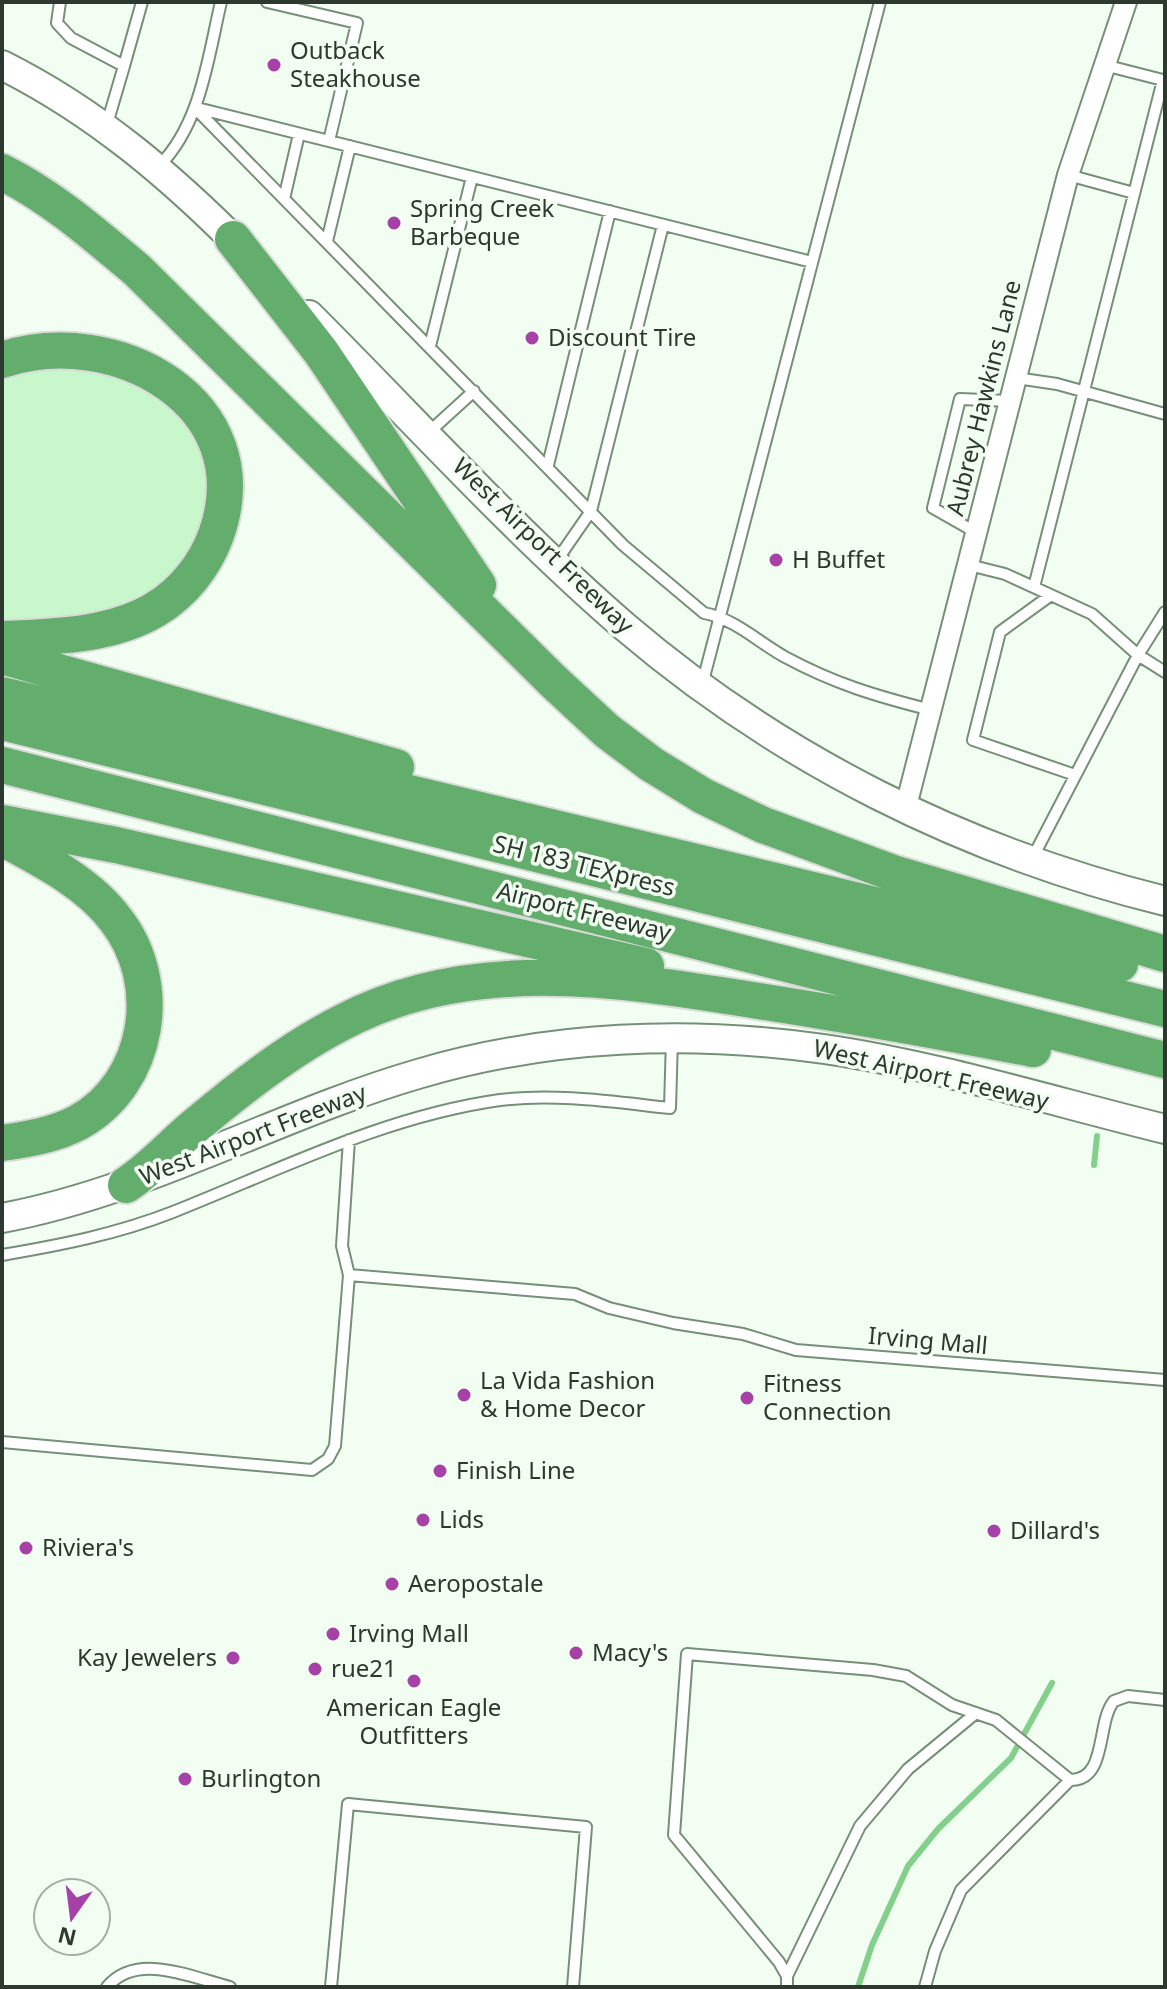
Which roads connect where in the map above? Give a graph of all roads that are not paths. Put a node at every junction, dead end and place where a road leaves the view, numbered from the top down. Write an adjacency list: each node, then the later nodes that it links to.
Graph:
1 (60, 2): 9 (lane)
2 (142, 2): 9 (lane)
3 (221, 2): 10 (lane)
4 (267, 2): 13 (lane)
5 (880, 2): 25 (lane)
6 (1126, 2): 8 (street, Aubrey Hawkins Lane)
7 (2, 65): 11 (main road, West Airport Freeway)
8 (1104, 65): 17 (street, Aubrey Hawkins Lane); 19 (lane)
9 (124, 66): 11 (lane)
10 (195, 108): 12 (lane); 15 (lane); 20 (lane)
11 (105, 128): 15 (main road, West Airport Freeway)
12 (299, 134): 13 (lane); 20 (lane)
13 (329, 141): 14 (lane)
14 (350, 146): 18 (lane); 24 (lane)
15 (158, 167): 23 (main road, West Airport Freeway)
16 (2, 172): 47 (highway)
17 (1068, 175): 19 (lane); 28 (street, Aubrey Hawkins Lane)
18 (472, 177): 21 (lane); 26 (lane)
19 (1134, 193): 30 (lane)
20 (284, 199): 24 (lane)
21 (610, 211): 22 (lane); 34 (lane)
22 (663, 225): 25 (lane); 35 (lane)
23 (233, 239): 33 (main road, West Airport Freeway); 47 (highway)
24 (327, 241): 26 (lane)
25 (812, 262): 42 (lane)
26 (430, 346): 29 (lane)
27 (2, 360): 43 (highway)
28 (1016, 378): 30 (lane); 31 (street, Aubrey Hawkins Lane)
29 (474, 391): 33 (lane); 34 (lane)
30 (1083, 391): 32 (lane); 39 (lane)
31 (1010, 401): 36 (street, Aubrey Hawkins Lane); 36 (lane)
32 (1165, 414)
33 (427, 433): 37 (main road, West Airport Freeway)
34 (548, 465): 35 (lane)
35 (591, 511): 37 (lane); 42 (lane)
36 (977, 533): 38 (street, Aubrey Hawkins Lane)
37 (555, 564): 48 (main road, West Airport Freeway)
38 (969, 565): 39 (lane); 50 (street, Aubrey Hawkins Lane)
39 (1034, 587): 40 (lane)
40 (1051, 595): 44 (lane); 53 (lane)
41 (1165, 612): 44 (lane)
42 (720, 616): 48 (lane); 50 (lane)
43 (2, 639)
44 (1138, 655): 46 (lane); 53 (lane)
45 (2, 656): 57 (highway)
46 (1165, 672)
47 (553, 681): 60 (highway)
48 (702, 687): 54 (main road, West Airport Freeway)
49 (2, 695): 57 (highway)
50 (931, 710): 54 (street, Aubrey Hawkins Lane)
51 (2, 722): 62 (highway, SH 183 TEXpress)
52 (2, 759): 64 (highway, SH 183 TEXpress); 66 (highway, Airport Freeway)
53 (1075, 775): 58 (lane)
54 (905, 810): 58 (main road, West Airport Freeway)
55 (2, 823): 63 (highway)
56 (2, 838): 70 (highway)
57 (621, 844): 61 (highway)
58 (1030, 862): 59 (main road, West Airport Freeway)
59 (1165, 901)
60 (1165, 954)
61 (1165, 975)
62 (1165, 1009)
63 (877, 1019): 67 (highway); 71 (highway)
64 (1165, 1026)
65 (672, 1036): 68 (main road, West Airport Freeway); 69 (lane); 71 (main road, West Airport Freeway)
66 (1165, 1060)
67 (1165, 1074)
68 (1165, 1129)
69 (349, 1140): 73 (lane); 74 (lane)
70 (2, 1143)
71 (126, 1185): 72 (main road, West Airport Freeway)
72 (2, 1218)
73 (2, 1255)
74 (349, 1275): 75 (lane, Irving Mall); 76 (lane)
75 (1165, 1380)
76 (2, 1442)
77 (1165, 1700): 79 (lane)
78 (976, 1713): 79 (lane); 80 (lane); 80 (lane)
79 (1070, 1780): 85 (lane)
80 (787, 1981)
81 (107, 1987): 82 (lane)
82 (230, 1987)
83 (331, 1987): 84 (lane)
84 (573, 1987)
85 (925, 1987)

